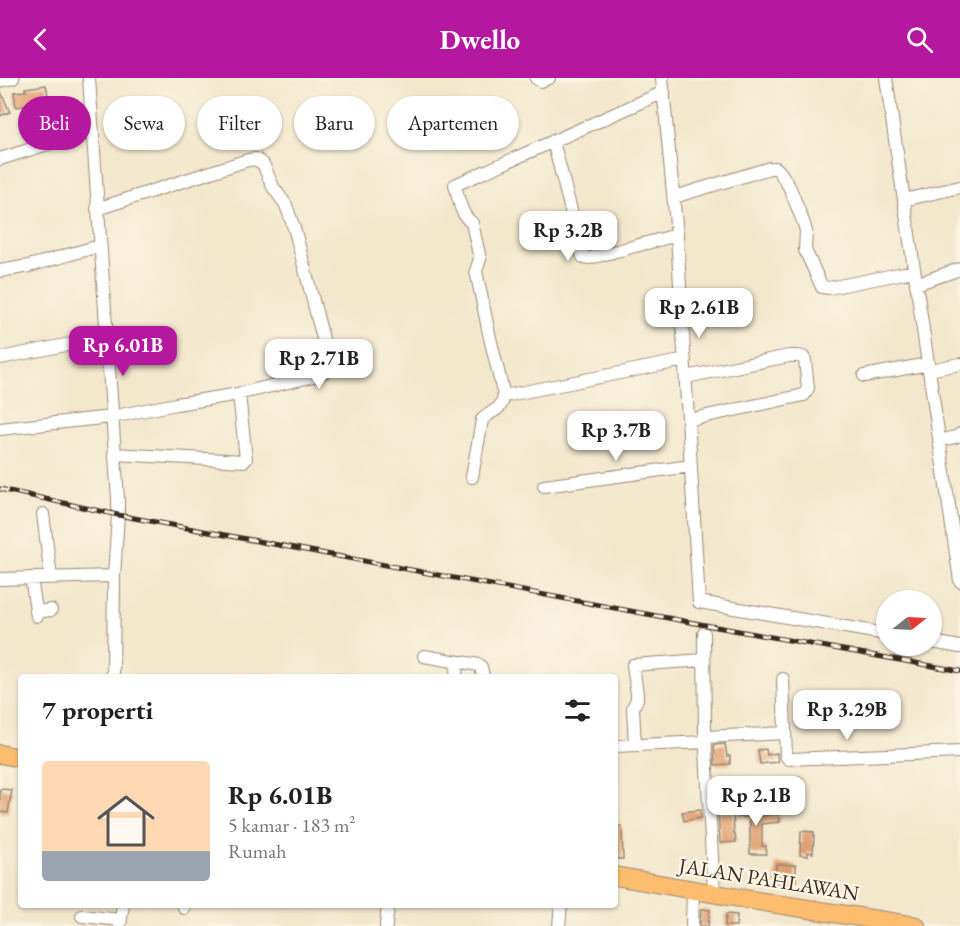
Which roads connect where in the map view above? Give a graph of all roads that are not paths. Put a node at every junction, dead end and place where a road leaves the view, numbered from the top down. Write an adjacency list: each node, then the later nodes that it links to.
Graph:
1 (13, 78): 6 (street)
2 (89, 78): 8 (street)
3 (549, 78): 5 (street)
4 (886, 78): 13 (street)
5 (530, 79)
6 (0, 81)
7 (665, 82): 9 (street); 12 (street)
8 (92, 130): 10 (street); 14 (street)
9 (553, 141): 15 (street); 29 (street)
10 (0, 159)
11 (960, 187): 13 (street)
12 (674, 197): 15 (street); 19 (street)
13 (904, 200): 19 (street)
14 (97, 209): 16 (street); 28 (street)
15 (677, 235): 23 (street)
16 (99, 246): 18 (street); 21 (street)
17 (960, 269): 20 (street)
18 (0, 271)
19 (914, 271): 20 (street)
20 (916, 284): 25 (street)
21 (106, 336): 22 (street); 30 (street)
22 (0, 358)
23 (685, 360): 27 (street); 29 (street)
24 (960, 364): 25 (street)
25 (928, 367): 26 (street); 34 (street)
26 (864, 376)
27 (686, 377): 31 (street); 31 (street)
28 (239, 394): 30 (street); 35 (street)
29 (504, 396): 37 (street)
30 (111, 417): 32 (street); 35 (street)
31 (688, 420): 36 (street)
32 (0, 429)
33 (960, 434): 34 (street)
34 (939, 441): 44 (street)
35 (114, 454): 40 (street)
36 (691, 466): 38 (street); 46 (street)
37 (472, 477)
38 (544, 486)
39 (43, 514): 42 (street)
40 (114, 576): 42 (street); 53 (street)
41 (31, 578): 42 (street); 43 (street); 45 (street)
42 (51, 578)
43 (0, 579)
44 (960, 581)
45 (51, 610)
46 (876, 632)
47 (704, 633): 51 (street)
48 (942, 644): 49 (street)
49 (960, 647)
50 (424, 656): 52 (street)
51 (704, 660): 58 (street); 59 (street)
52 (459, 662): 54 (street); 55 (street)
53 (113, 674)
54 (456, 674)
55 (483, 674)
56 (783, 679): 57 (street)
57 (785, 733): 58 (street); 61 (street)
58 (706, 739): 59 (street); 66 (street)
59 (635, 745): 60 (street)
60 (618, 746)
61 (960, 752)
62 (0, 754): 63 (highway)
63 (18, 757)
64 (618, 877): 65 (highway, JALAN PAHLAWAN)
65 (693, 890): 66 (highway, JALAN PAHLAWAN); 75 (street)
66 (714, 893): 71 (highway, JALAN PAHLAWAN)
67 (122, 908): 72 (street)
68 (388, 908): 73 (street)
69 (561, 908): 74 (street)
70 (82, 916): 72 (street)
71 (822, 919): 76 (highway, JALAN PAHLAWAN)
72 (120, 923)
73 (386, 926)
74 (559, 926)
75 (692, 926)
76 (916, 926)

